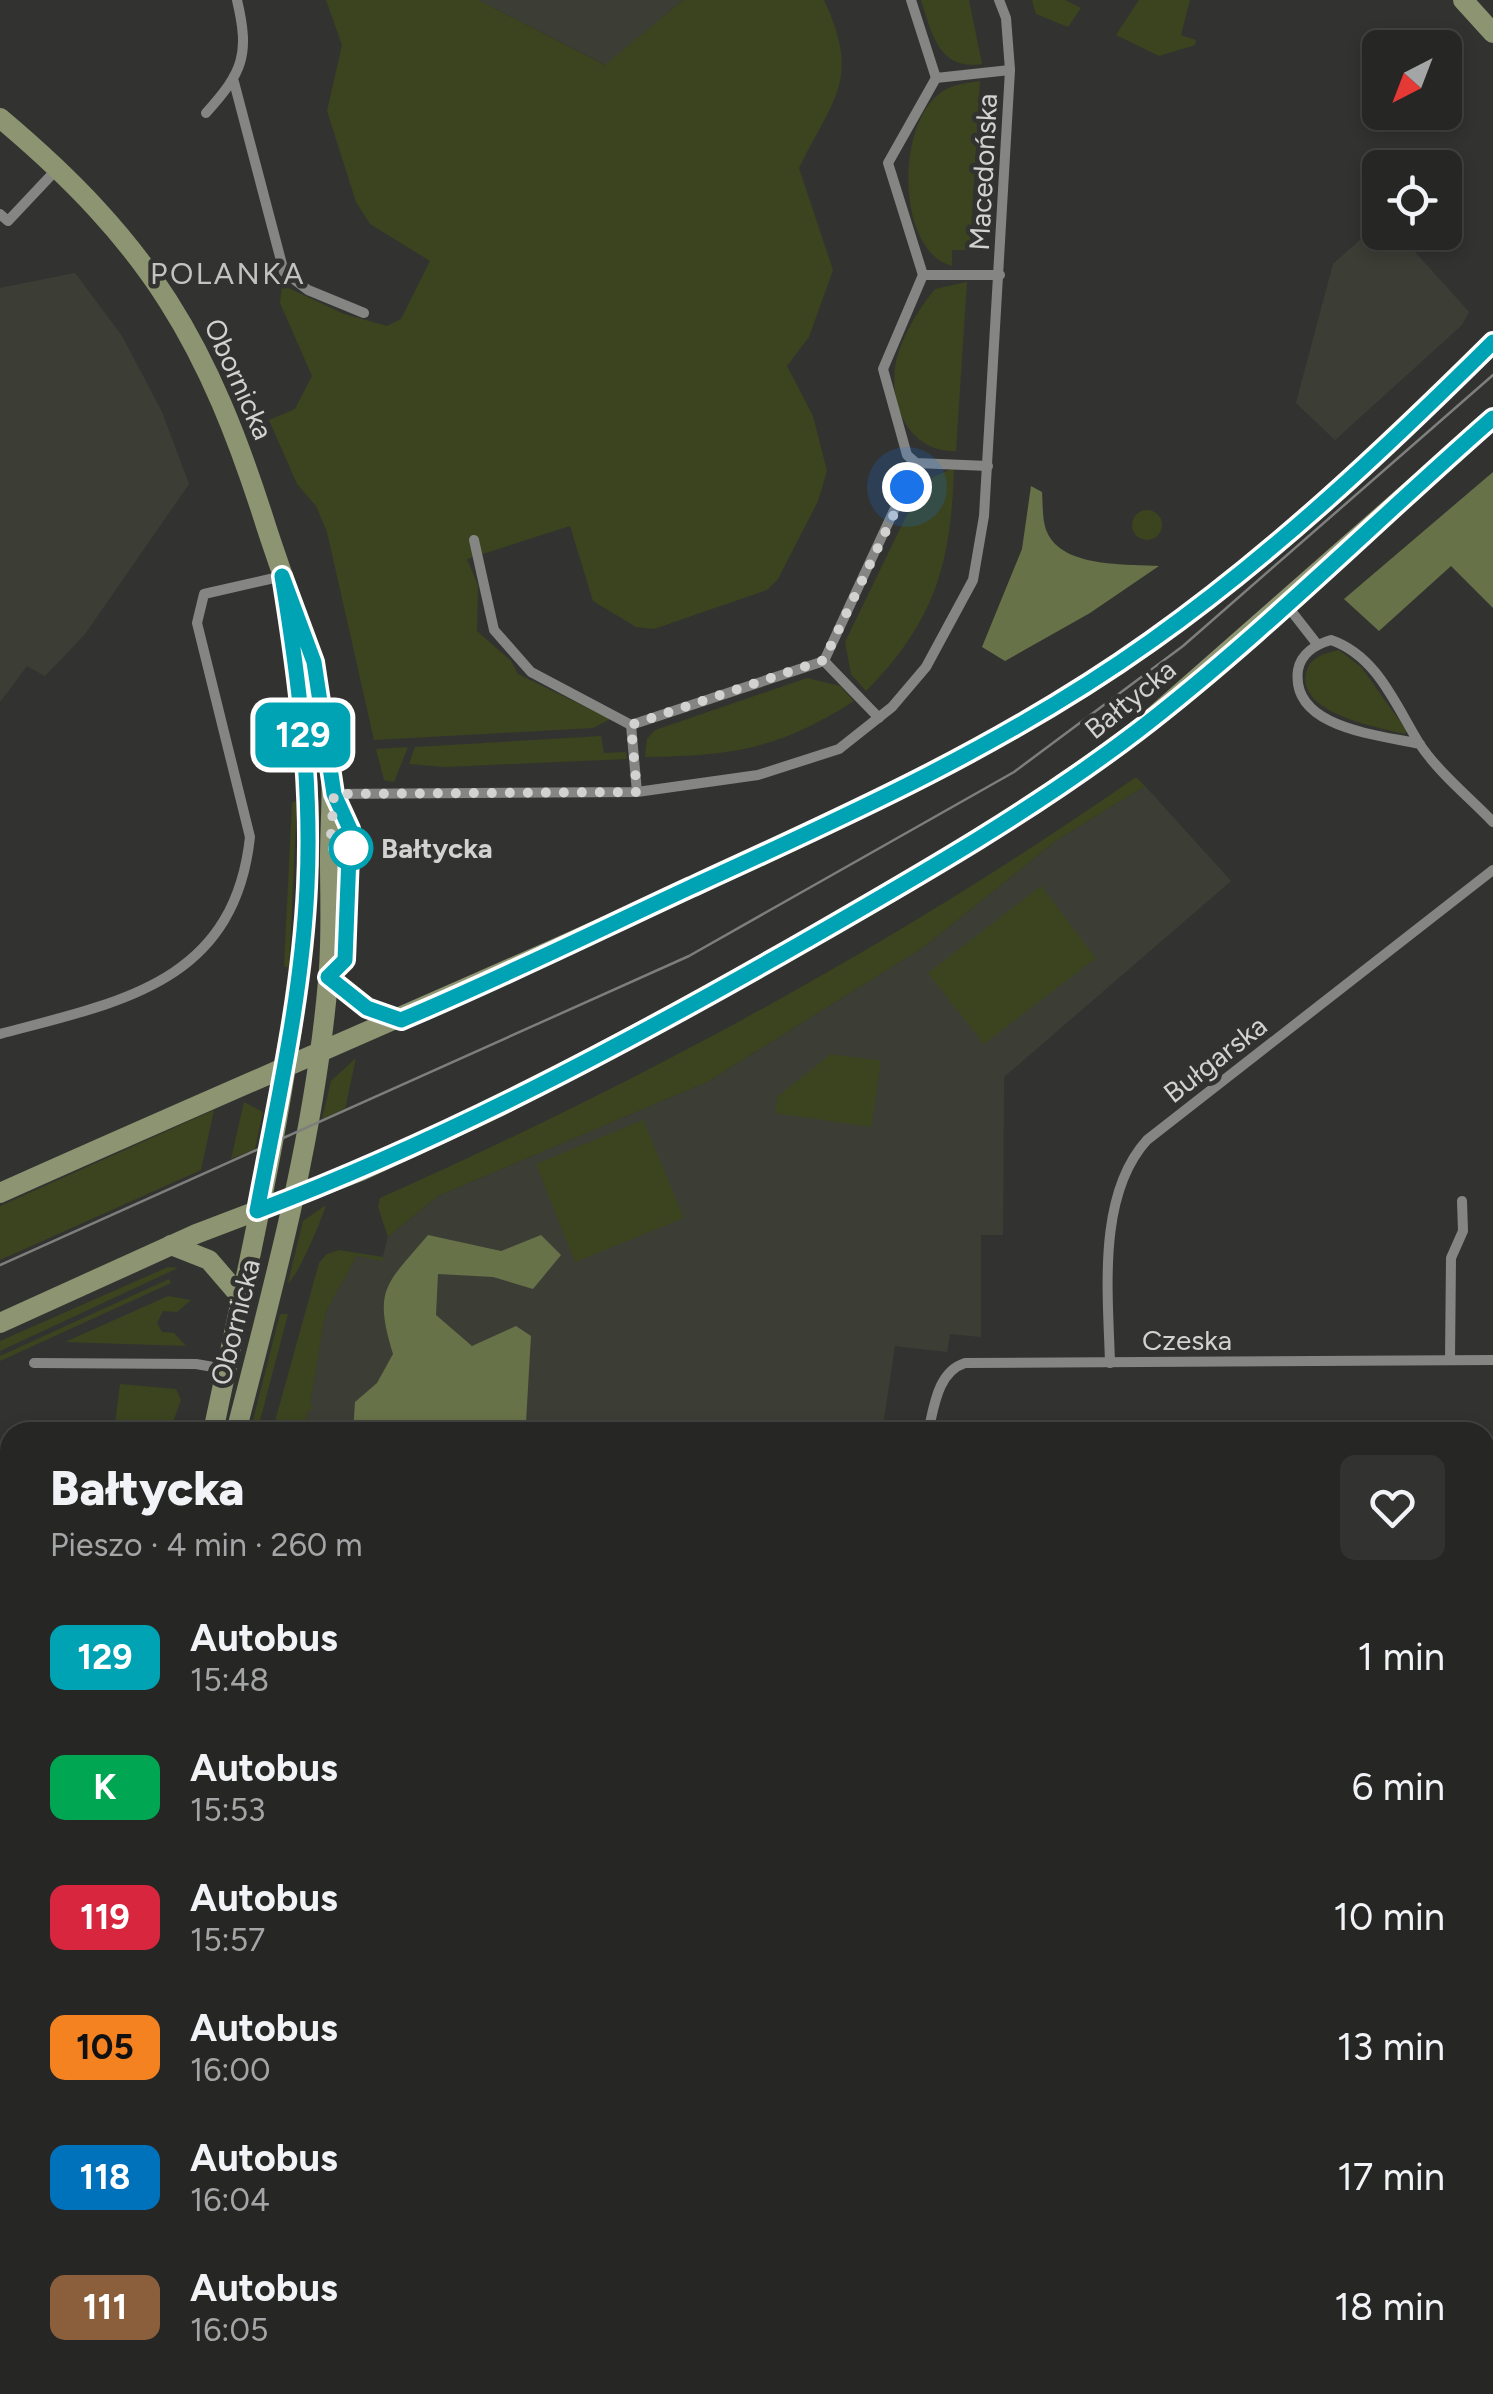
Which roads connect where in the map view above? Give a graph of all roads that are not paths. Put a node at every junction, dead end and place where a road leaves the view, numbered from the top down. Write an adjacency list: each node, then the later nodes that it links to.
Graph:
1 (236, 0): 8 (street)
2 (911, 0): 7 (street, Macedońska)
3 (999, 0): 6 (street, Macedońska)
4 (1463, 0): 5 (main road)
5 (1493, 33)
6 (1010, 70): 7 (street, Macedońska); 14 (street, Macedońska)
7 (936, 78): 13 (street, Macedońska)
8 (234, 82): 9 (street); 15 (street)
9 (206, 113)
10 (0, 118): 11 (main road, Obornicka)
11 (58, 168): 12 (street); 21 (main road, Obornicka)
12 (0, 214)
13 (923, 274): 14 (street, Macedońska); 18 (street)
14 (1000, 275): 19 (street, Macedońska)
15 (364, 313)
16 (1493, 342): 34 (main road, Bałtycka)
17 (1493, 418): 22 (main road, Bałtycka)
18 (916, 464): 19 (street); 24 (street)
19 (988, 466): 25 (street, Macedońska)
20 (474, 540): 26 (street)
21 (282, 576): 29 (main road, Obornicka); 30 (main road, Obornicka); 35 (street)
22 (1286, 603): 23 (street); 39 (main road, Bałtycka)
23 (1318, 644): 27 (street); 27 (street)
24 (824, 660): 25 (street); 26 (street)
25 (878, 718): 28 (street, Macedońska)
26 (631, 725): 28 (street)
27 (1420, 744): 31 (street)
28 (637, 792): 29 (street, Macedońska)
29 (334, 794): 30 (street, Macedońska); 33 (main road, Obornicka)
30 (308, 795): 37 (main road, Obornicka)
31 (1491, 817)
32 (1493, 870): 47 (street, Bułgarska)
33 (328, 977): 34 (main road); 36 (main road, Obornicka)
34 (401, 1020): 36 (main road, Bałtycka)
35 (0, 1034)
36 (320, 1054): 37 (main road, Bałtycka); 39 (main road, Obornicka)
37 (284, 1068): 38 (main road, Bałtycka); 41 (main road, Obornicka)
38 (0, 1193)
39 (293, 1197): 41 (main road, Bałtycka); 51 (main road, Obornicka)
40 (1462, 1201): 45 (street)
41 (257, 1211): 42 (main road, Bałtycka); 43 (main road, Obornicka)
42 (171, 1246): 43 (main road); 44 (main road, Bałtycka)
43 (240, 1296): 49 (main road, Obornicka)
44 (0, 1322)
45 (1450, 1360): 46 (street, Czeska); 47 (street, Czeska)
46 (1493, 1360)
47 (1110, 1362): 52 (street, Czeska)
48 (34, 1363): 49 (street)
49 (226, 1369): 50 (main road, Obornicka)
50 (215, 1422)
51 (238, 1422)
52 (931, 1422)

